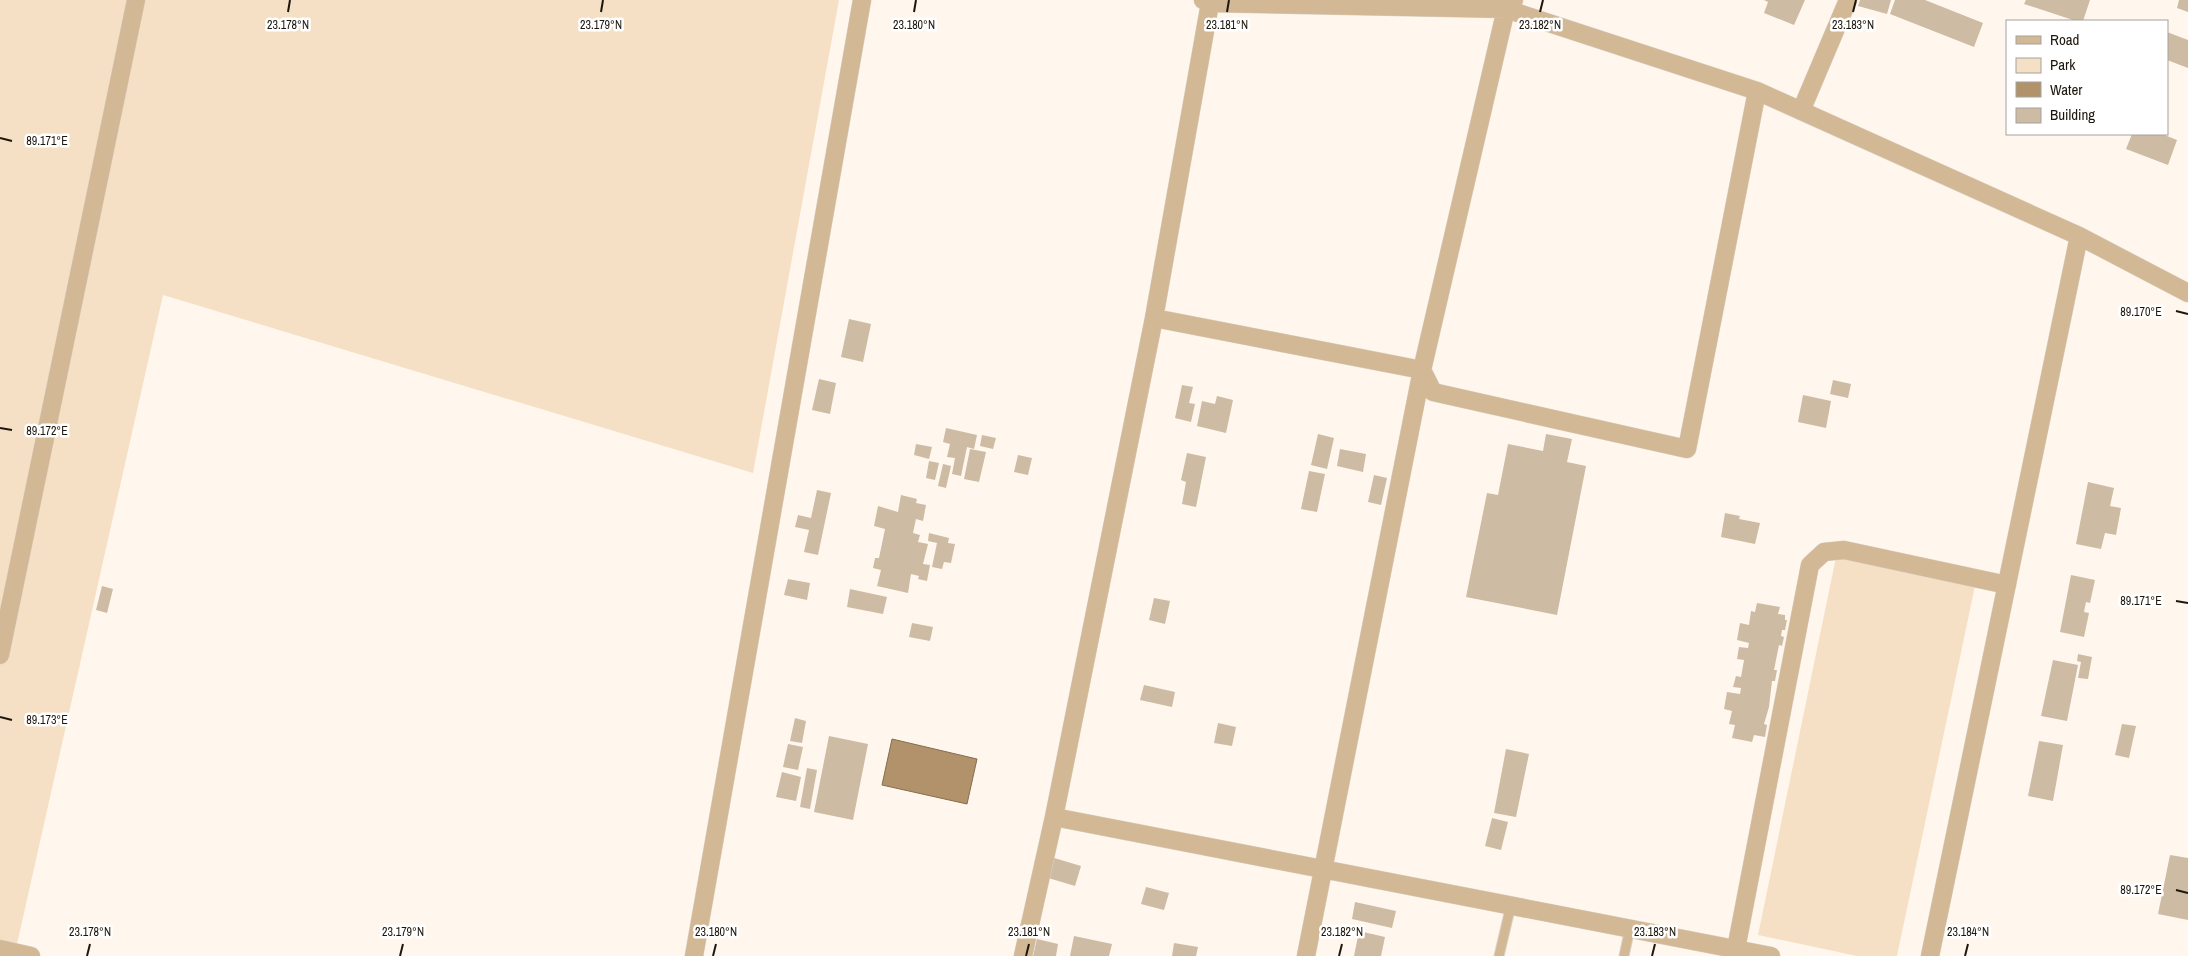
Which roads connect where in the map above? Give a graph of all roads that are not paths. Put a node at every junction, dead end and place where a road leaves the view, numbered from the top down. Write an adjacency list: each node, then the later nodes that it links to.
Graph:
1 (136, 0): 13 (street)
2 (862, 0): 21 (street)
3 (1848, 0): 7 (street)
4 (1207, 2): 5 (street); 10 (street)
5 (1510, 4): 6 (street); 11 (street)
6 (1757, 91): 7 (street); 11 (street)
7 (1801, 111): 8 (street)
8 (2079, 236): 9 (street); 12 (street)
9 (2188, 293)
10 (1154, 318): 11 (street); 14 (street)
11 (1422, 370): 15 (street)
12 (2007, 585): 19 (street); 27 (street)
13 (0, 655)
14 (1054, 816): 15 (street); 22 (street)
15 (1324, 869): 16 (street); 23 (street)
16 (1511, 905): 17 (street); 24 (lane)
17 (1630, 928): 19 (street); 25 (lane)
18 (0, 949): 20 (street)
19 (1736, 949): 26 (street)
20 (31, 956)
21 (694, 956)
22 (1023, 956)
23 (1306, 956)
24 (1499, 956)
25 (1624, 956)
26 (1770, 956)
27 (1930, 956)

